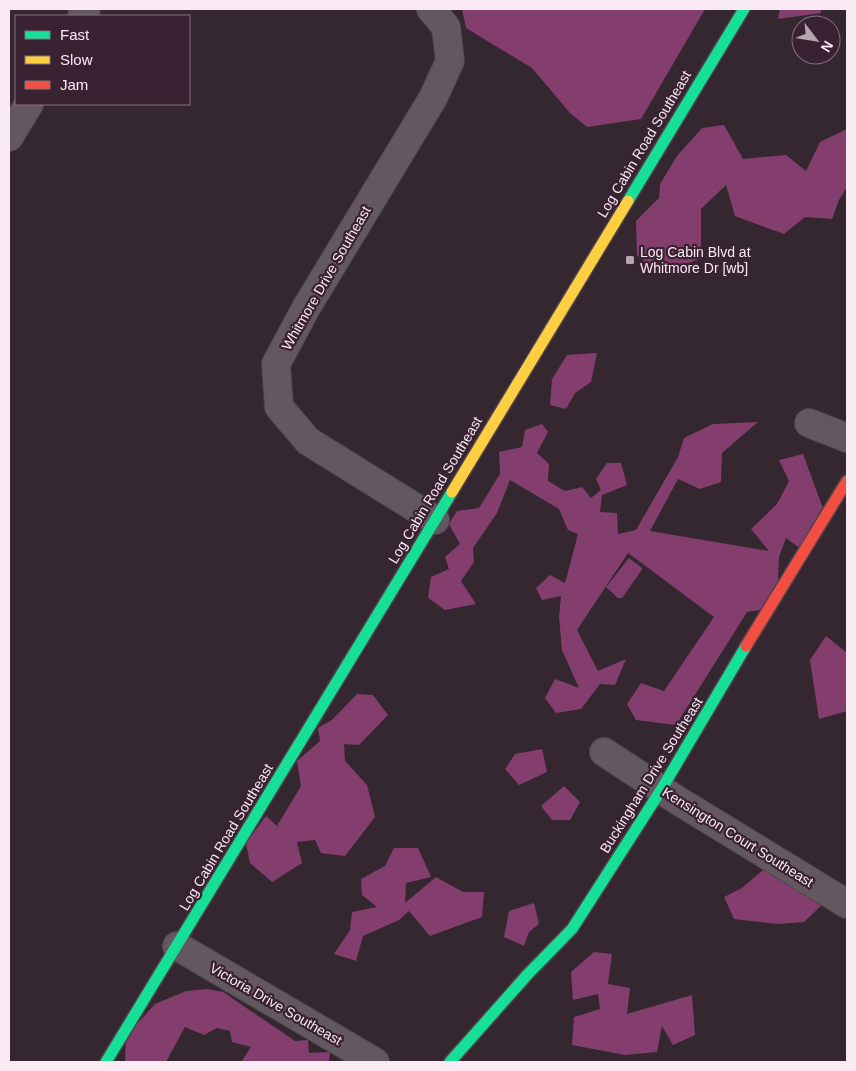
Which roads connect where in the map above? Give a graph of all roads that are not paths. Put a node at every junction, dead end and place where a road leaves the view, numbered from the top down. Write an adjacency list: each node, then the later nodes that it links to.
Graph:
1 (431, 9): 8 (street, Whitmore Drive Southeast)
2 (744, 9): 8 (street, Log Cabin Road Southeast)
3 (28, 105): 4 (street)
4 (9, 137)
5 (808, 423): 6 (street)
6 (847, 438)
7 (847, 481): 10 (street, Buckingham Drive Southeast)
8 (435, 520): 12 (street, Log Cabin Road Southeast)
9 (604, 752): 10 (street, Kensington Court Southeast)
10 (661, 790): 11 (street, Kensington Court Southeast); 17 (street, Buckingham Drive Southeast)
11 (847, 904)
12 (177, 946): 13 (street, Log Cabin Road Southeast); 16 (street, Victoria Drive Southeast)
13 (152, 987): 14 (street, Log Cabin Road Southeast); 15 (street, Log Cabin Road Southeast)
14 (100, 1048)
15 (106, 1062)
16 (375, 1062)
17 (450, 1062)

